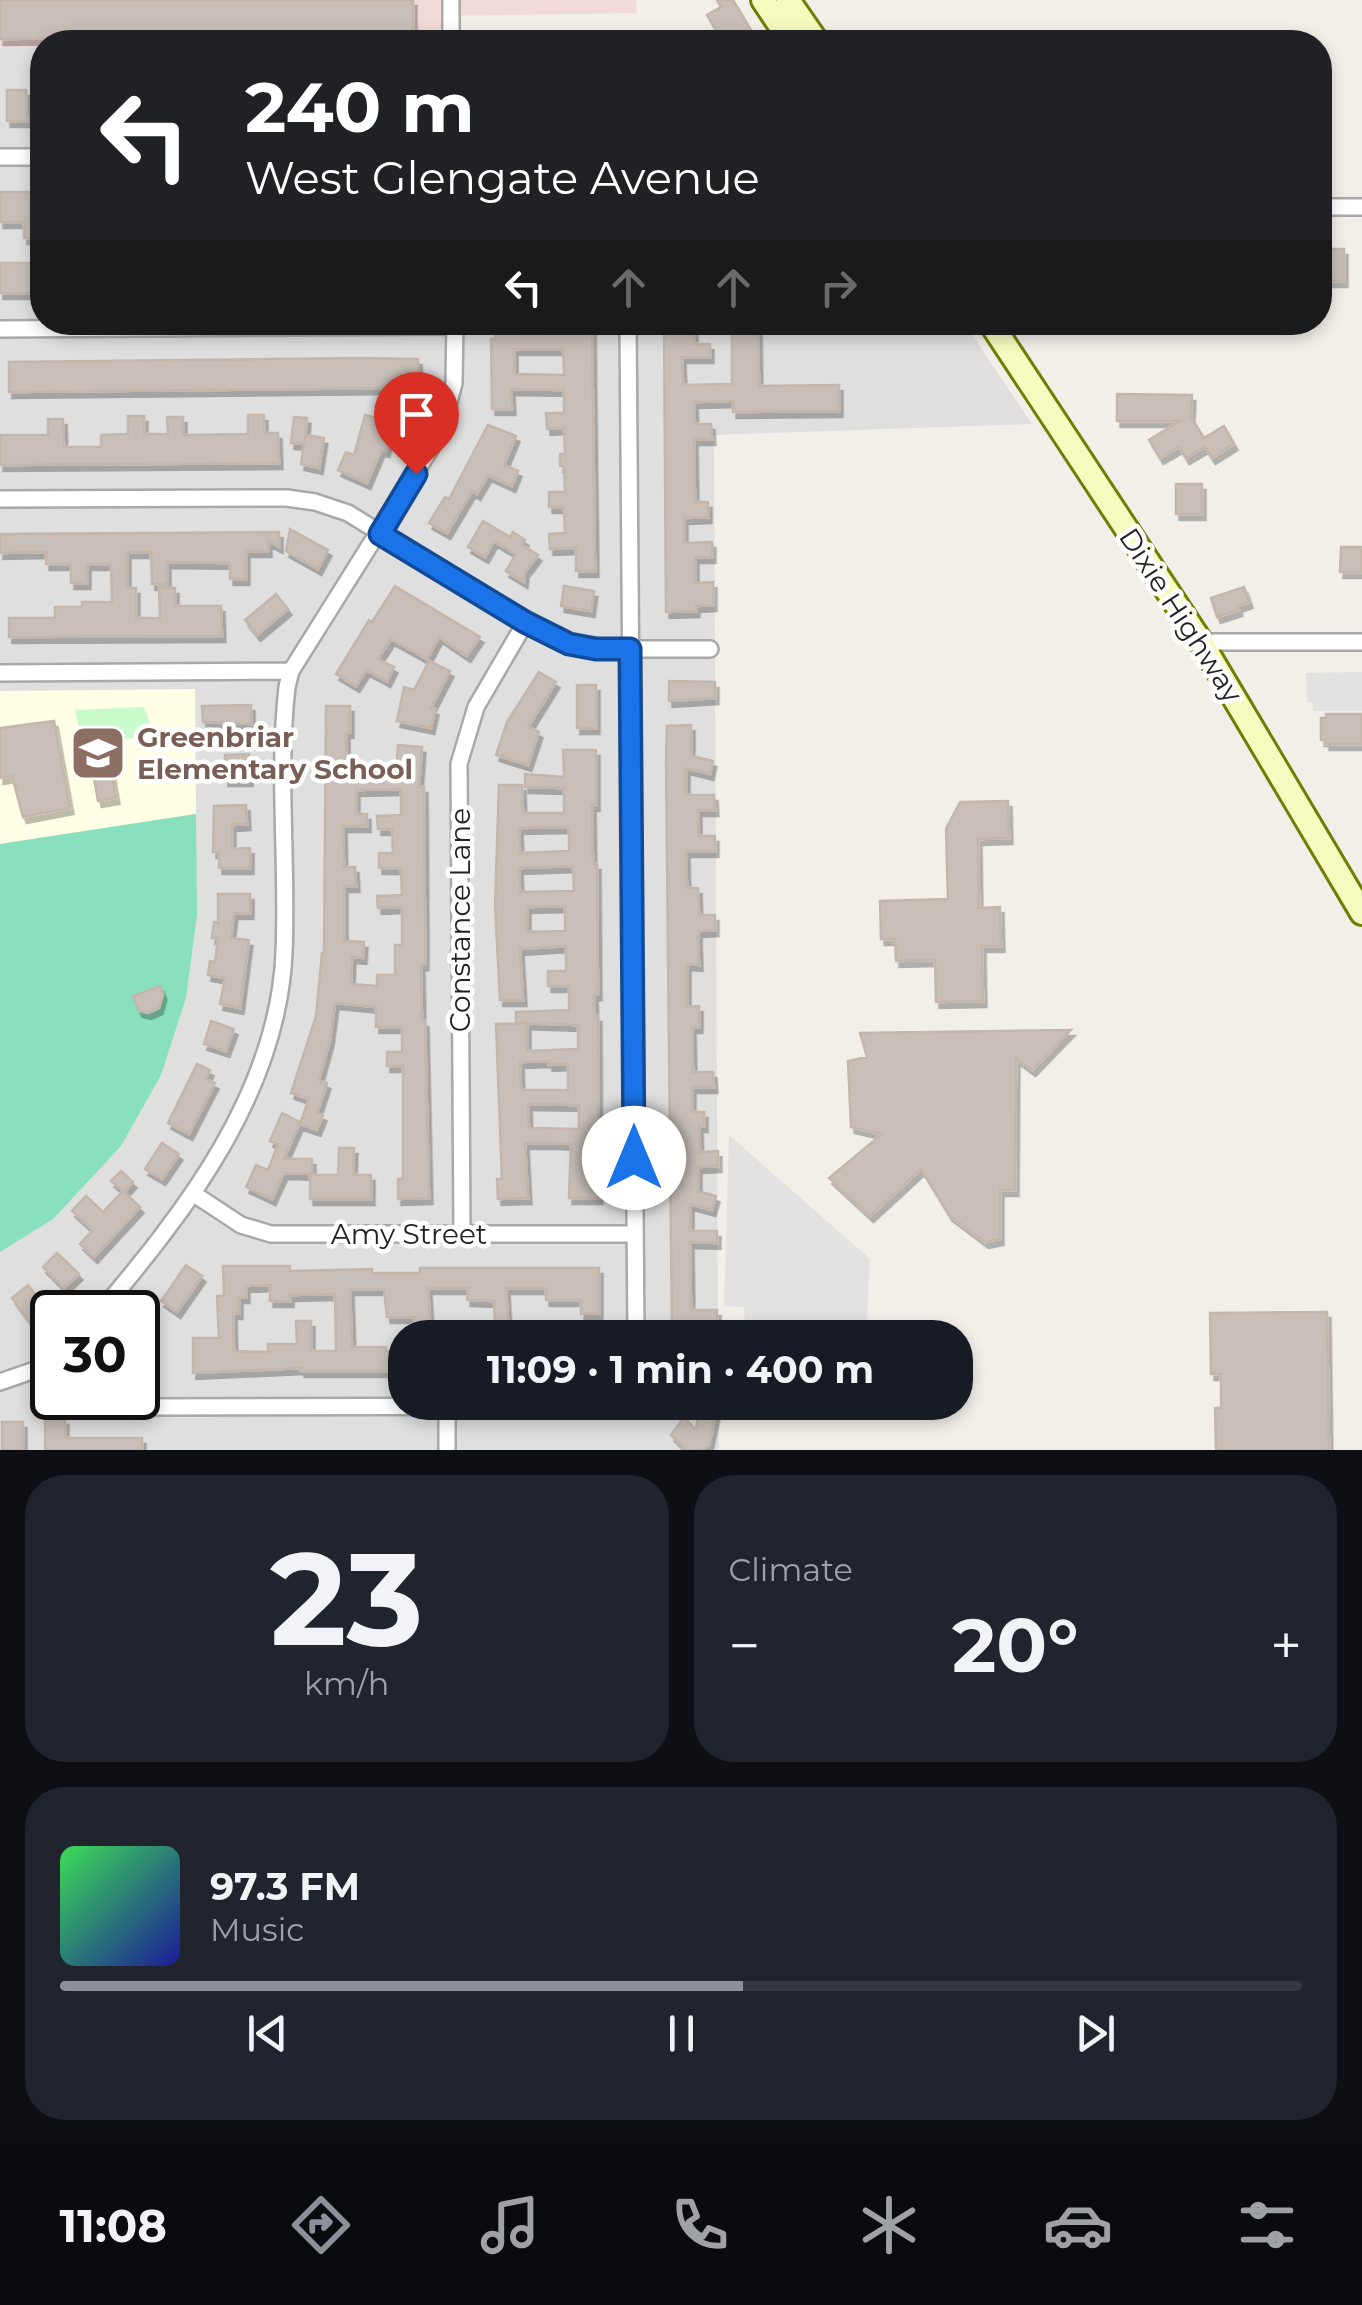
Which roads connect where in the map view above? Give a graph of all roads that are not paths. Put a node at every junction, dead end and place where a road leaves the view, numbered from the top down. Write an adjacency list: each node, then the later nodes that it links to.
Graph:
1 (451, 0): 4 (street)
2 (762, 0): 5 (main road)
3 (788, 0): 6 (main road)
4 (451, 30)
5 (783, 30)
6 (809, 30)
7 (0, 157): 8 (street)
8 (30, 157)
9 (1332, 207): 10 (street)
10 (1362, 207)
11 (0, 329): 12 (street)
12 (30, 329)
13 (455, 335): 17 (street)
14 (628, 335): 21 (street)
15 (999, 335): 19 (main road, Dixie Highway)
16 (0, 499): 17 (street)
17 (380, 534): 18 (street); 23 (street)
18 (525, 622): 21 (street); 27 (street, Constance Lane)
19 (1201, 642): 20 (street); 25 (main road, Dixie Highway)
20 (1362, 642)
21 (630, 649): 22 (street); 28 (street)
22 (710, 649)
23 (291, 671): 24 (street); 26 (street)
24 (0, 672)
25 (1362, 913)
26 (194, 1194): 27 (street, Amy Street); 29 (street)
27 (462, 1234): 28 (street, Amy Street)
28 (635, 1234): 30 (street)
29 (118, 1290)
30 (636, 1320)
31 (30, 1372): 32 (street)
32 (0, 1382)
33 (388, 1407): 34 (street)
34 (160, 1408)
35 (447, 1420): 36 (street)
36 (447, 1450)

